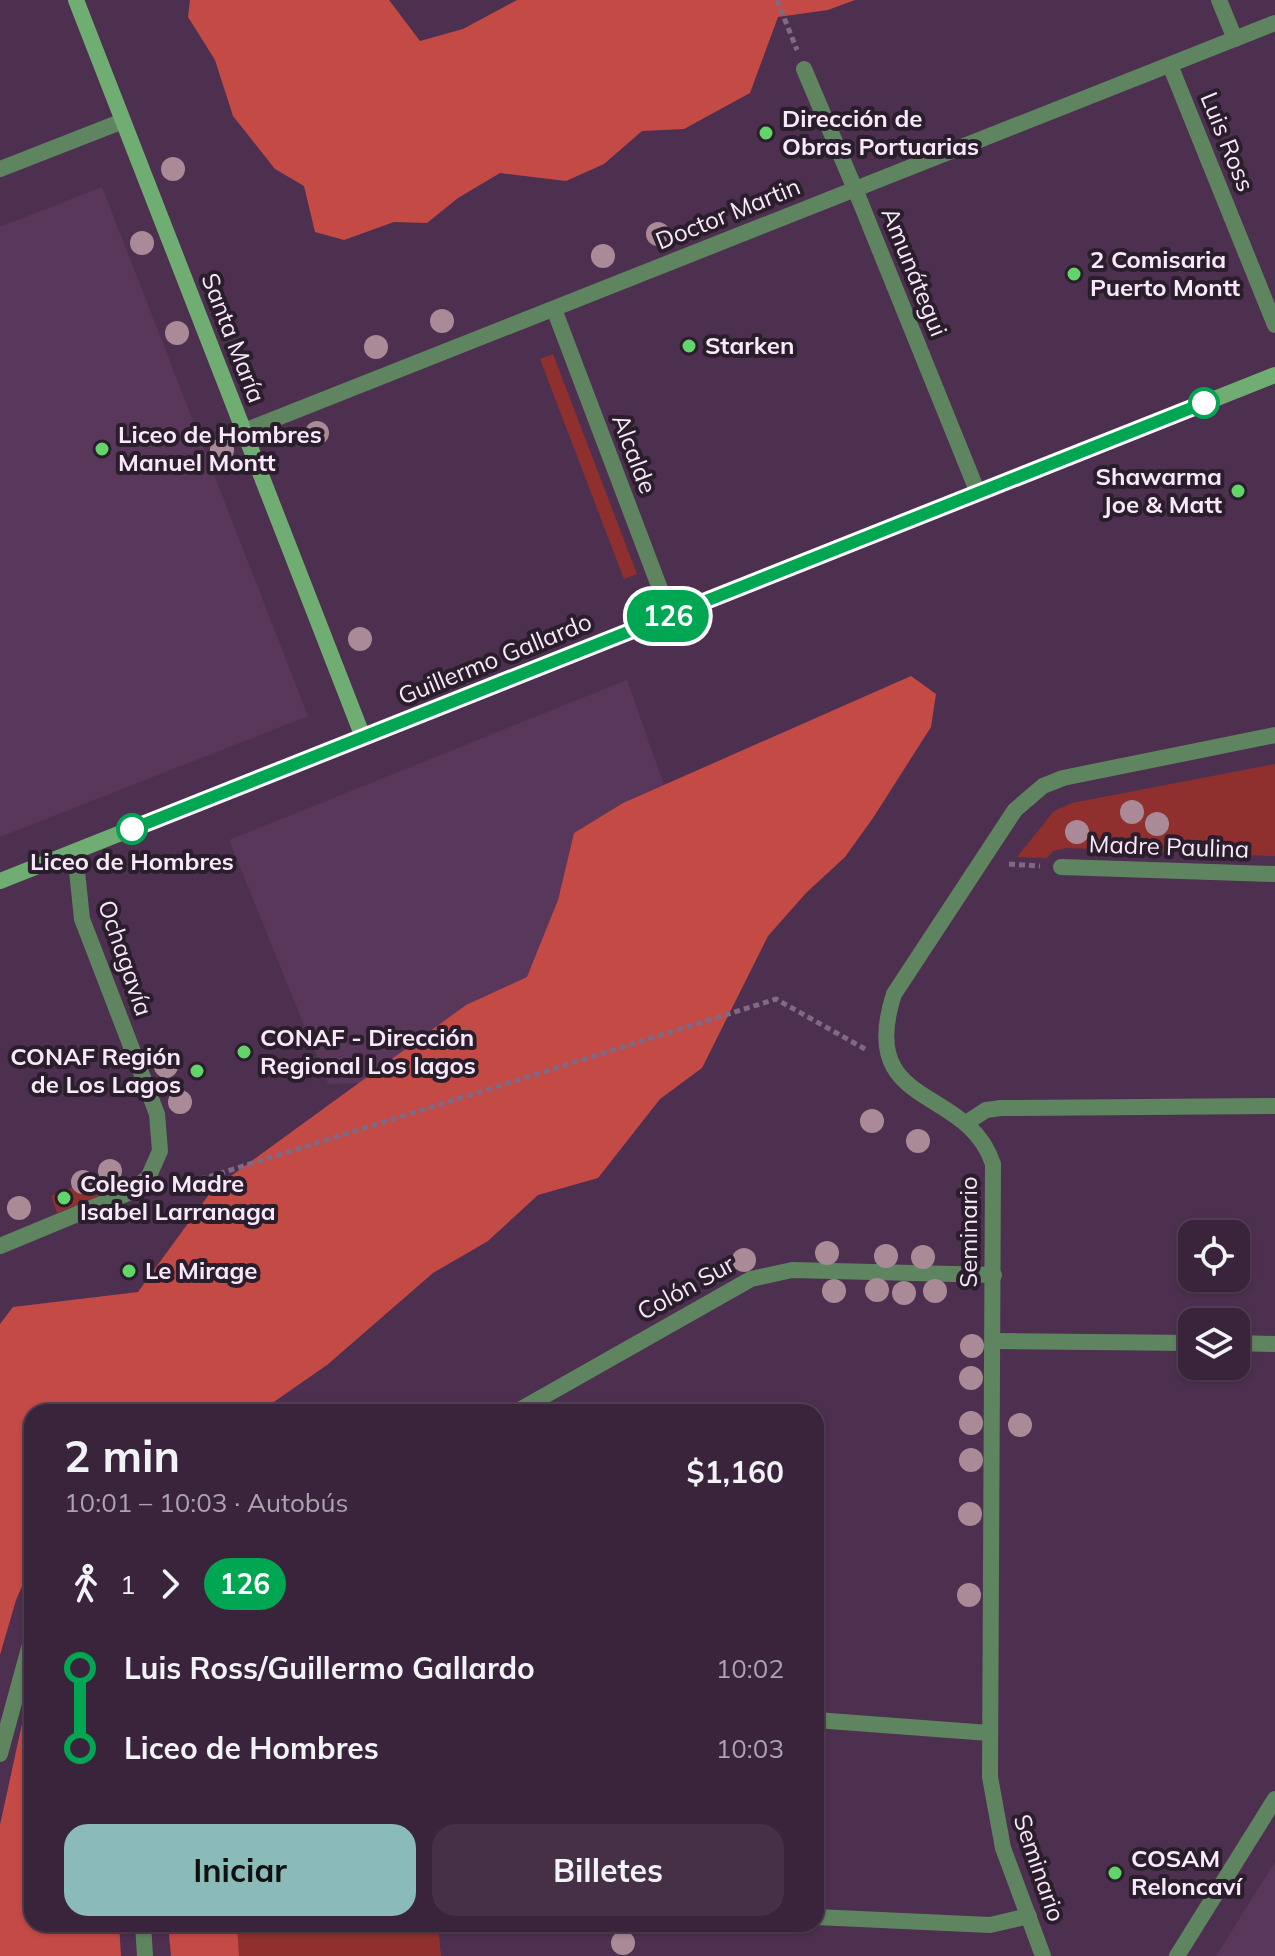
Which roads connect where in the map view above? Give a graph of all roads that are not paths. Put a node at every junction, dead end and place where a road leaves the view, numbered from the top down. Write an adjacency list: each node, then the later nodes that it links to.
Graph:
1 (76, 0): 7 (main road, Santa María)
2 (1219, 0): 4 (street)
3 (1275, 23): 4 (street, Doctor Martin)
4 (1235, 39): 5 (street, Doctor Martin)
5 (1170, 65): 9 (street, Doctor Martin); 11 (street, Luis Ross)
6 (804, 69): 9 (street, Amunátegui)
7 (123, 121): 8 (street); 13 (main road, Santa María)
8 (0, 169)
9 (855, 189): 10 (street, Doctor Martin); 14 (street, Amunátegui)
10 (554, 309): 13 (street, Doctor Martin); 15 (street, Alcalde)
11 (1275, 325)
12 (1275, 375): 14 (main road, Guillermo Gallardo)
13 (244, 431): 17 (main road, Santa María)
14 (978, 493): 15 (main road, Guillermo Gallardo)
15 (670, 615): 17 (main road, Guillermo Gallardo)
16 (1275, 735): 23 (street, Seminario)
17 (363, 737): 18 (main road, Guillermo Gallardo)
18 (75, 852): 21 (main road, Guillermo Gallardo); 24 (street, Ochagavía)
19 (1061, 867): 20 (street, Madre Paulina)
20 (1275, 874)
21 (0, 881)
22 (1275, 1106): 23 (street)
23 (966, 1123): 25 (street, Seminario)
24 (0, 1246)
25 (994, 1275): 26 (street, Seminario); 30 (street, Colón Sur)
26 (993, 1341): 27 (street); 33 (street, Seminario)
27 (1178, 1343)
28 (1250, 1343): 29 (street)
29 (1275, 1344)
30 (530, 1404)
31 (24, 1666): 34 (street)
32 (824, 1721): 33 (street)
33 (989, 1733): 36 (street, Seminario)
34 (0, 1754)
35 (1275, 1799): 41 (street)
36 (1029, 1916): 37 (street); 40 (street, Seminario)
37 (824, 1917)
38 (144, 1932): 39 (street)
39 (145, 1956)
40 (1043, 1956)
41 (1177, 1956)

